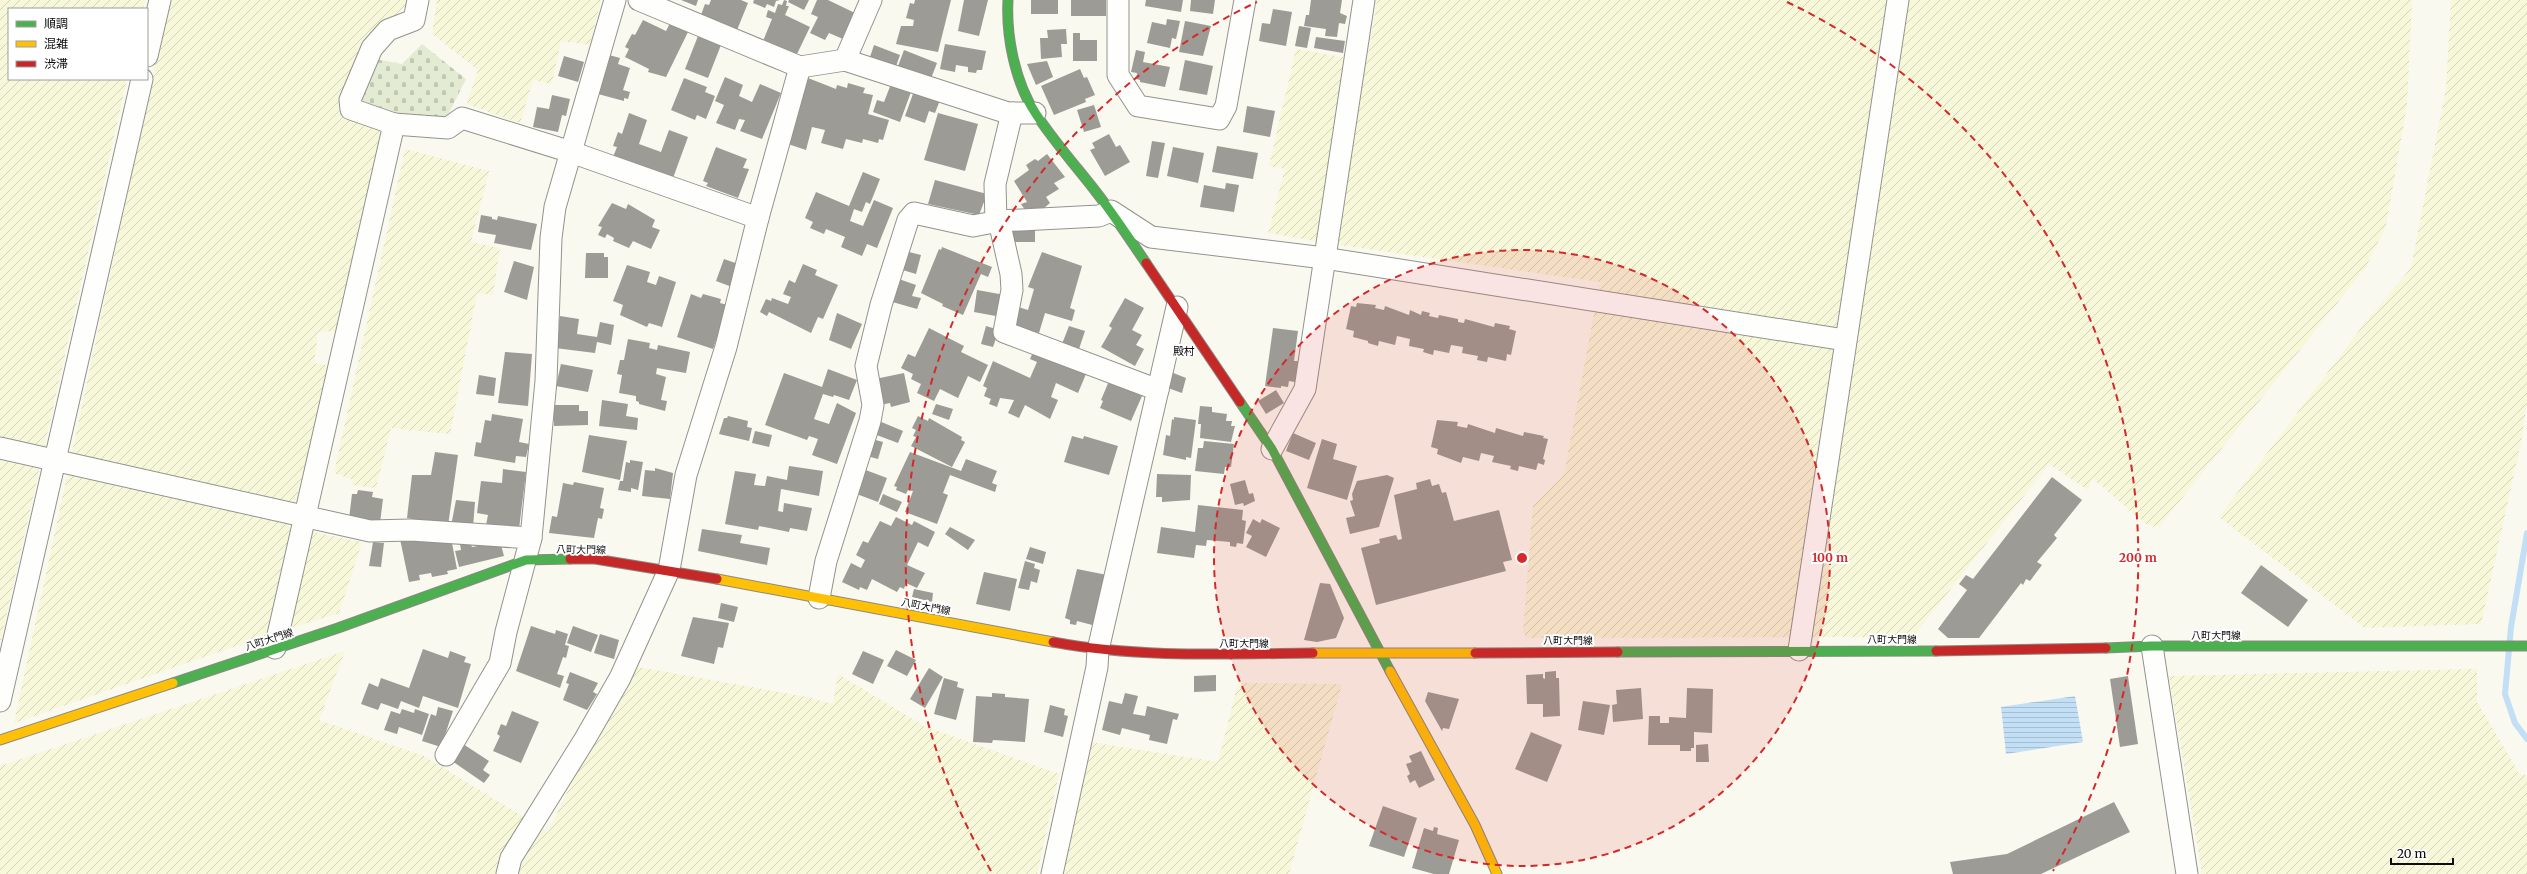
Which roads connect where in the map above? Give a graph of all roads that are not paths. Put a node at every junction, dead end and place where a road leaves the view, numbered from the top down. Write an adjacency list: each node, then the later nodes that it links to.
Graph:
1 (160, 0): 11 (street)
2 (418, 0): 17 (street)
3 (615, 0): 18 (street)
4 (639, 0): 13 (street)
5 (871, 0): 12 (street)
6 (1008, 0): 16 (main road)
7 (1118, 0): 8 (street)
8 (1245, 0)
9 (1364, 0): 22 (street)
10 (1898, 0): 24 (street)
11 (148, 52)
12 (845, 60): 13 (street); 15 (street)
13 (800, 67): 20 (street)
14 (142, 80): 28 (street)
15 (1012, 113): 16 (street); 21 (street)
16 (1035, 113): 19 (main road)
17 (394, 124): 18 (street); 29 (street)
18 (571, 152): 20 (street); 30 (street)
19 (1111, 211): 21 (street); 22 (street); 23 (main road)
20 (758, 218): 32 (street)
21 (998, 222): 25 (street); 33 (street)
22 (1324, 258): 24 (street); 27 (street)
23 (1177, 307): 25 (street); 27 (main road)
24 (1845, 340): 38 (street)
25 (1158, 390): 37 (street)
26 (0, 448): 28 (street)
27 (1272, 449): 39 (main road)
28 (55, 461): 29 (street); 40 (street)
29 (305, 518): 30 (street); 36 (street)
30 (530, 538): 31 (street)
31 (526, 560): 32 (main road, 八町大門線); 36 (main road, 八町大門線); 42 (street)
32 (669, 570): 33 (main road, 八町大門線); 43 (street)
33 (820, 598): 37 (main road, 八町大門線)
34 (2152, 646): 35 (main road, 八町大門線); 38 (main road, 八町大門線); 46 (street)
35 (2527, 646)
36 (275, 648): 41 (main road, 八町大門線)
37 (1098, 650): 39 (main road, 八町大門線); 44 (street)
38 (1799, 650): 39 (main road, 八町大門線)
39 (1382, 652): 45 (main road)
40 (0, 701)
41 (0, 740)
42 (446, 755)
43 (507, 874)
44 (1052, 874)
45 (1497, 874)
46 (2187, 874)

